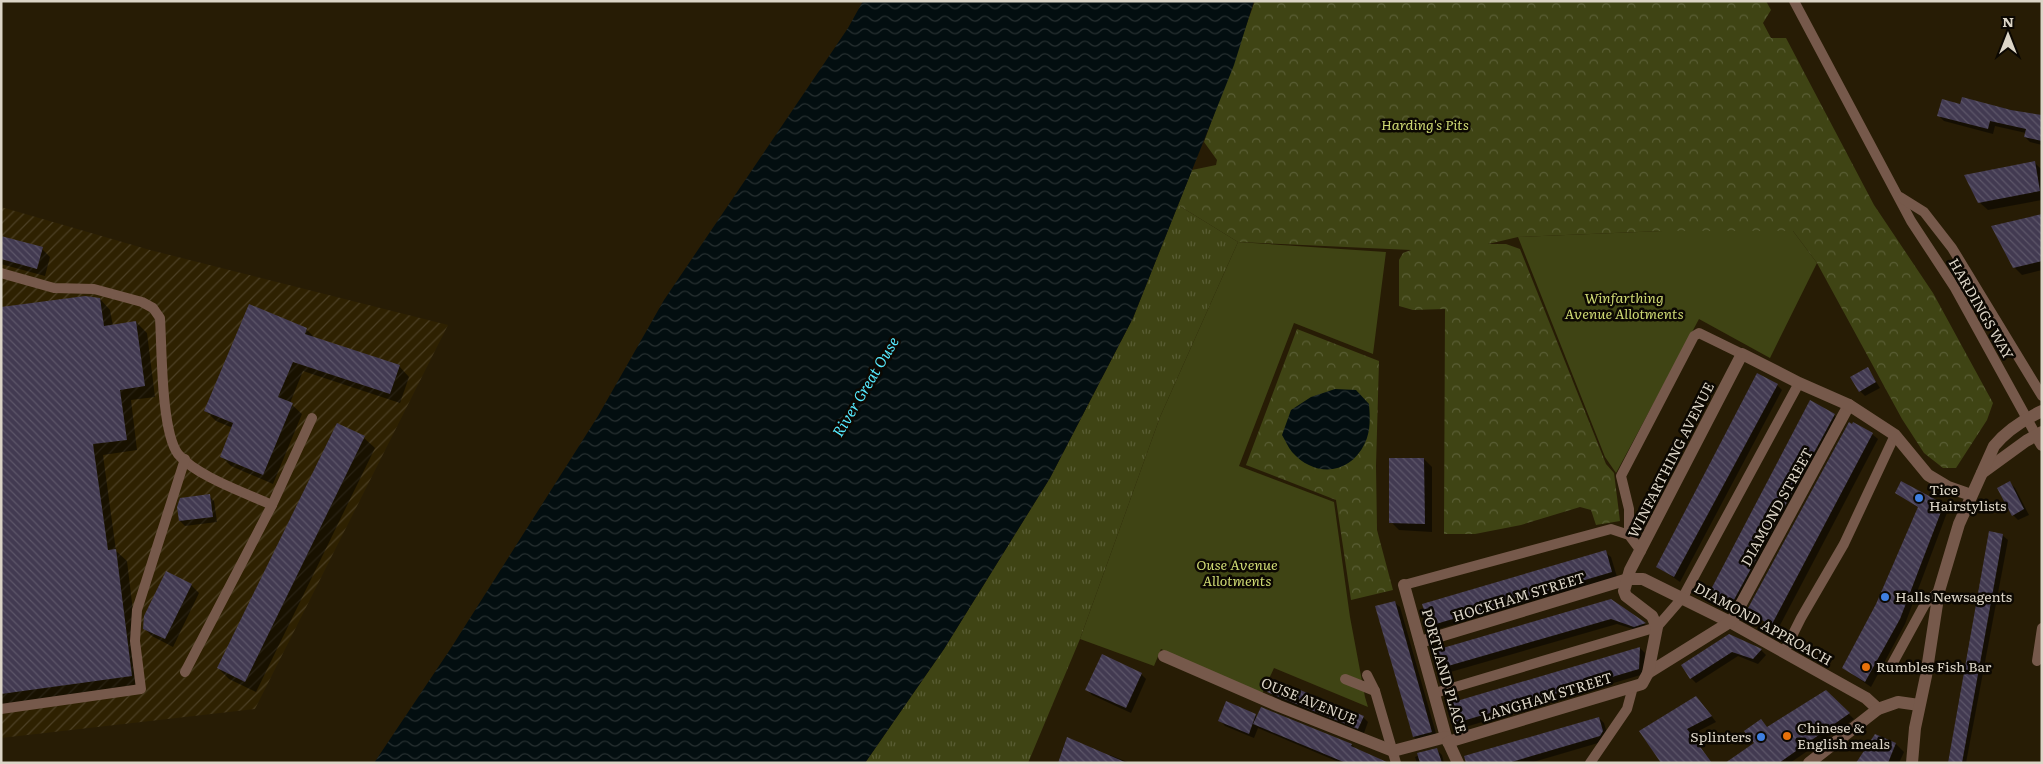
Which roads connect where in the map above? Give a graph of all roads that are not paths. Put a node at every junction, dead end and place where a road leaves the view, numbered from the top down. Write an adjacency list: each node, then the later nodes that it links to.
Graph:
1 (1794, 1): 2 (lane, HARDINGS WAY)
2 (1900, 197): 6 (lane, HARDINGS WAY); 10 (lane, HARDINGS WAY)
3 (1, 273): 13 (lane)
4 (1742, 354): 5 (street); 17 (lane); 18 (street, WINFARTHING AVENUE)
5 (1799, 383): 7 (street); 22 (lane)
6 (2042, 396)
7 (1849, 405): 11 (street); 23 (street, DIAMOND STREET)
8 (2042, 411): 10 (street)
9 (312, 418): 16 (lane)
10 (2026, 418): 12 (lane, HARDINGS WAY); 14 (street)
11 (1895, 435): 15 (street); 27 (lane)
12 (2040, 438): 14 (street)
13 (185, 459): 16 (lane); 39 (lane)
14 (1982, 473): 15 (street)
15 (1971, 495): 21 (street)
16 (272, 505): 31 (lane)
17 (1629, 536): 18 (lane); 20 (lane)
18 (1641, 551): 19 (street, WINFARTHING AVENUE)
19 (1628, 579): 22 (street, DIAMOND APPROACH); 24 (street); 26 (street, HOCKHAM STREET)
20 (1404, 585): 26 (street, PORTLAND PLACE)
21 (1939, 591): 30 (lane); 38 (street)
22 (1683, 598): 23 (street, DIAMOND APPROACH); 24 (lane)
23 (1730, 622): 27 (street, DIAMOND APPROACH); 32 (street, LANGHAM STREET)
24 (1657, 627): 32 (street); 37 (lane)
25 (2042, 628): 29 (lane)
26 (1420, 642): 37 (street, PORTLAND PLACE)
27 (1784, 652): 40 (street, DIAMOND APPROACH)
28 (1164, 656): 42 (street, OUSE AVENUE)
29 (2037, 661)
30 (1890, 668)
31 (185, 672)
32 (1648, 672): 35 (street, LANGHAM STREET)
33 (1367, 675): 36 (lane)
34 (1345, 680): 36 (lane)
35 (1633, 687): 41 (street, LANGHAM STREET); 44 (lane)
36 (1376, 691): 42 (lane)
37 (1434, 693): 41 (street, PORTLAND PLACE)
38 (1919, 705): 40 (street); 46 (street)
39 (1, 709)
40 (1878, 710): 45 (street)
41 (1447, 740): 42 (street); 43 (street, PORTLAND PLACE)
42 (1394, 757)
43 (1458, 763)
44 (1590, 763)
45 (1809, 763)
46 (1912, 763)

